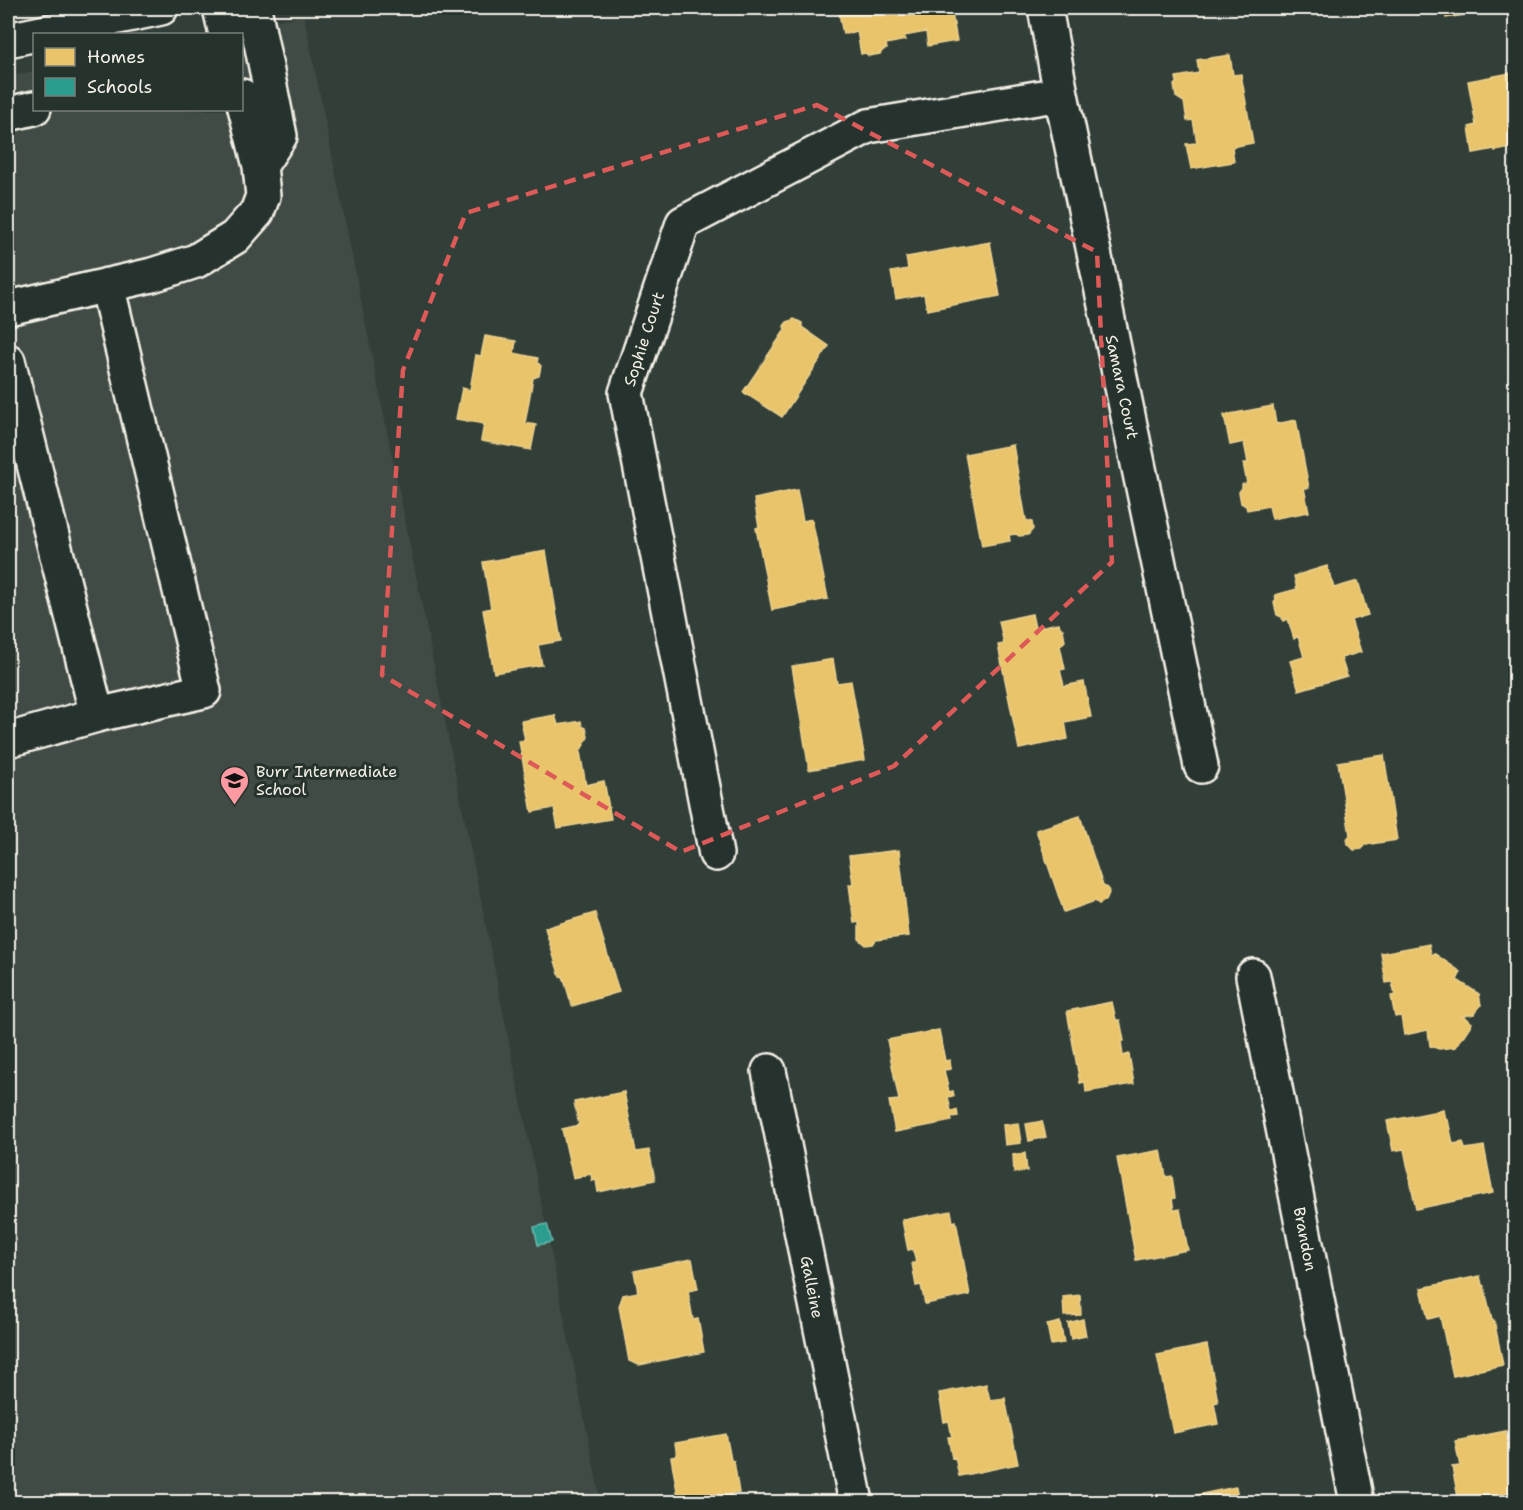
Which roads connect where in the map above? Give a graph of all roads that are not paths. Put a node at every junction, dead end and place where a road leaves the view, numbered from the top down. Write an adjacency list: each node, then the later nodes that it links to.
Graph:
1 (161, 8): 5 (street)
2 (220, 8): 6 (street)
3 (254, 8): 13 (street)
4 (1045, 8): 9 (street, Samara Court)
5 (41, 33)
6 (226, 33)
7 (33, 35): 8 (street)
8 (8, 40)
9 (1061, 94): 19 (street, Samara Court); 20 (street, Sophie Court)
10 (243, 100): 13 (street)
11 (33, 108): 12 (street)
12 (8, 114)
13 (260, 166): 14 (street)
14 (107, 285): 15 (street); 17 (street)
15 (8, 308)
16 (8, 362): 17 (street)
17 (97, 716): 18 (street)
18 (8, 740)
19 (1201, 766)
20 (716, 854)
21 (1253, 976): 24 (street, Brandon)
22 (769, 1071): 23 (street, Galleine)
23 (856, 1503)
24 (1357, 1503)

